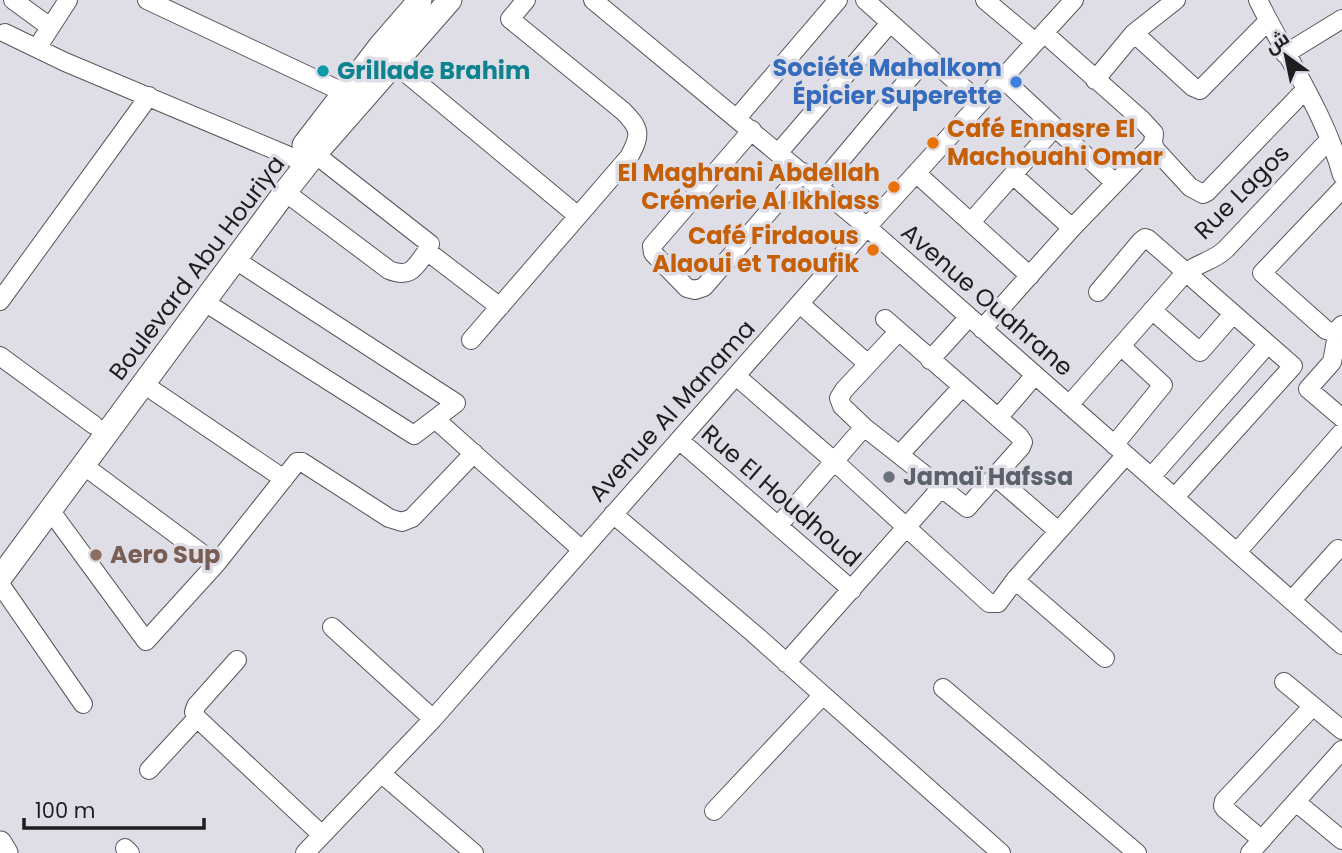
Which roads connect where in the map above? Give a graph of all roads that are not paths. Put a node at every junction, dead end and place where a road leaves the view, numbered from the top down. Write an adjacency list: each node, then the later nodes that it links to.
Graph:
1 (68, 0): 17 (street)
2 (147, 0): 28 (street)
3 (420, 0): 28 (main road, Boulevard Abu Houriya)
4 (450, 0): 24 (main road, Boulevard Abu Houriya)
5 (526, 0): 46 (street)
6 (593, 0): 31 (street, Avenue Ouahrane)
7 (838, 0): 31 (street)
8 (865, 0): 16 (street)
9 (985, 0): 20 (street)
10 (1074, 0): 20 (street, Avenue Al Manama)
11 (1177, 0): 18 (street)
12 (1258, 0): 15 (street)
13 (19, 4): 17 (street); 19 (street)
14 (1342, 19): 22 (street)
15 (1268, 21): 18 (street); 22 (street)
16 (890, 23): 23 (street); 36 (street)
17 (50, 27): 21 (street)
18 (1135, 33): 26 (street)
19 (2, 36): 21 (street)
20 (1039, 37): 25 (street, Avenue Al Manama); 26 (street)
21 (37, 48): 29 (street)
22 (1285, 54): 27 (street)
23 (928, 56): 30 (street); 43 (street)
24 (394, 63): 37 (main road, Boulevard Abu Houriya); 46 (street)
25 (1002, 78): 30 (street, Avenue Al Manama); 32 (street)
26 (1095, 80): 35 (street)
27 (1305, 90): 34 (street); 35 (street)
28 (345, 93): 37 (main road, Boulevard Abu Houriya)
29 (149, 96): 37 (street); 55 (street)
30 (979, 102): 39 (street, Avenue Al Manama)
31 (737, 118): 33 (street, Avenue Ouahrane)
32 (1055, 127): 40 (street); 42 (street)
33 (752, 130): 36 (street, Avenue Ouahrane); 38 (street)
34 (1329, 140): 41 (street); 52 (street, Rue Lagos)
35 (1153, 145): 42 (street)
36 (779, 152): 38 (street, Avenue Ouahrane)
37 (304, 156): 45 (main road, Boulevard Abu Houriya); 50 (street); 79 (main road, Boulevard Abu Houriya)
38 (803, 172): 43 (street, Avenue Ouahrane)
39 (916, 173): 47 (street); 48 (street, Avenue Al Manama)
40 (1013, 175): 47 (street); 49 (street)
41 (1342, 176)
42 (1115, 183): 49 (street)
43 (820, 186): 48 (street, Avenue Ouahrane)
44 (1342, 189): 62 (street)
45 (285, 192): 50 (street); 51 (main road, Boulevard Abu Houriya)
46 (578, 216): 58 (street)
47 (971, 222): 53 (street)
48 (867, 227): 57 (street, Avenue Al Manama); 61 (street, Avenue Ouahrane)
49 (1072, 228): 53 (street)
50 (427, 251): 58 (street)
51 (234, 259): 56 (main road, Boulevard Abu Houriya); 78 (street)
52 (1185, 273): 54 (street, Rue Lagos); 59 (street, Rue Lagos); 60 (street)
53 (1030, 276): 61 (street)
54 (1098, 292)
55 (0, 301)
56 (203, 301): 72 (main road, Boulevard Abu Houriya); 78 (street)
57 (800, 304): 68 (street); 71 (street, Avenue Al Manama)
58 (499, 307): 63 (street)
59 (1152, 310): 60 (street); 65 (street, Rue Lagos)
60 (1233, 314): 64 (street)
61 (976, 323): 67 (street); 70 (street, Avenue Ouahrane)
62 (1340, 328): 73 (street)
63 (471, 340)
64 (1268, 344): 69 (street); 89 (street)
65 (1121, 346): 75 (street, Rue Lagos); 83 (street)
66 (0, 356): 79 (street)
67 (930, 360): 68 (street); 74 (street)
68 (868, 364): 80 (street)
69 (1293, 366): 73 (street); 92 (street)
70 (1035, 375): 75 (street, Avenue Ouahrane); 76 (street)
71 (736, 376): 82 (street, Avenue Al Manama); 86 (street)
72 (142, 383): 87 (main road, Boulevard Abu Houriya); 90 (street)
73 (1313, 384): 77 (street)
74 (962, 387): 76 (street); 85 (street)
75 (1069, 405): 83 (street, Avenue Ouahrane)
76 (998, 418): 88 (street)
77 (1342, 418)
78 (435, 419): 84 (street)
79 (94, 425): 101 (main road, Boulevard Abu Houriya)
80 (864, 427): 85 (street); 86 (street)
81 (1342, 432): 100 (street)
82 (679, 440): 94 (street, Avenue Al Manama); 95 (street, Rue El Houdhoud)
83 (1120, 450): 89 (street, Avenue Ouahrane); 97 (street)
84 (474, 453): 90 (street); 99 (street)
85 (900, 454): 91 (street)
86 (834, 461): 95 (street); 96 (street)
87 (83, 465): 93 (main road, Boulevard Abu Houriya); 102 (street)
88 (996, 477): 91 (street); 97 (street)
89 (1151, 477): 92 (street, Avenue Ouahrane)
90 (285, 479): 102 (street)
91 (940, 489): 96 (street)
92 (1175, 497): 100 (street, Avenue Ouahrane)
93 (50, 510): 102 (street); 103 (main road, Boulevard Abu Houriya)
94 (613, 514): 99 (street, Avenue Al Manama); 112 (street)
95 (778, 526): 106 (street, Rue El Houdhoud)
96 (907, 527): 104 (street); 106 (street)
97 (1058, 531): 104 (street)
98 (1338, 549): 107 (street)
99 (582, 550): 119 (street, Avenue Al Manama)
100 (1237, 552): 107 (street, Avenue Ouahrane)
101 (0, 553)
102 (216, 564)
103 (0, 578)
104 (1016, 580): 110 (street)
105 (0, 584): 116 (street)
106 (852, 590): 112 (street)
107 (1292, 600): 109 (street, Avenue Ouahrane)
108 (331, 627): 119 (street)
109 (1342, 645)
110 (1105, 658)
111 (237, 660): 118 (street)
112 (786, 663): 115 (street)
113 (1284, 682): 117 (street)
114 (943, 688): 134 (street)
115 (821, 695): 125 (street); 133 (street)
116 (83, 704)
117 (1313, 706): 120 (street); 129 (street)
118 (197, 718): 122 (street); 126 (street)
119 (433, 719): 123 (street, Avenue Al Manama)
120 (1342, 730)
121 (1342, 750): 124 (street)
122 (149, 770)
123 (382, 774): 126 (street, Avenue Al Manama); 132 (street)
124 (1296, 802): 127 (street); 129 (street)
125 (714, 811)
126 (322, 835): 130 (street, Avenue Al Manama)
127 (1342, 841)
128 (0, 843): 131 (main road)
129 (1256, 849)
130 (310, 851)
131 (6, 853)
132 (474, 853)
133 (1001, 853)
134 (1137, 853)

